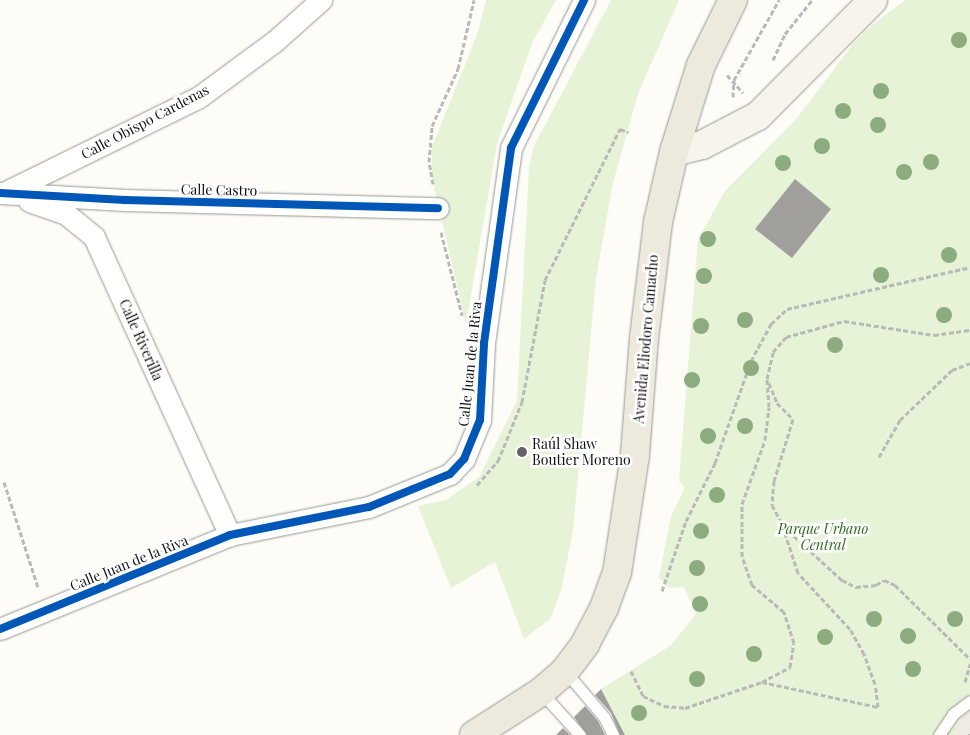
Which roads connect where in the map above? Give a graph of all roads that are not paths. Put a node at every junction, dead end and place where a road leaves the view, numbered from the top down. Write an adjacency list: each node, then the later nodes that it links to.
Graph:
1 (321, 0): 6 (street, Calle Obispo Cardenas)
2 (584, 0): 8 (street, Calle Juan de la Riva)
3 (733, 0): 5 (main road, Avenida Eliodoro Camacho)
4 (873, 0): 5 (main road)
5 (674, 152): 10 (main road, Avenida Eliodoro Camacho)
6 (3, 193): 7 (street, Calle Castro); 8 (street, Calle Riverilla)
7 (438, 208)
8 (230, 536): 9 (street, Calle Juan de la Riva)
9 (0, 629)
10 (565, 671): 11 (main road, Avenida Eliodoro Camacho); 15 (lane)
11 (542, 692): 13 (main road, Avenida Eliodoro Camacho); 14 (lane)
12 (970, 701): 16 (lane)
13 (474, 735)
14 (580, 735)
15 (613, 735)
16 (938, 735)

